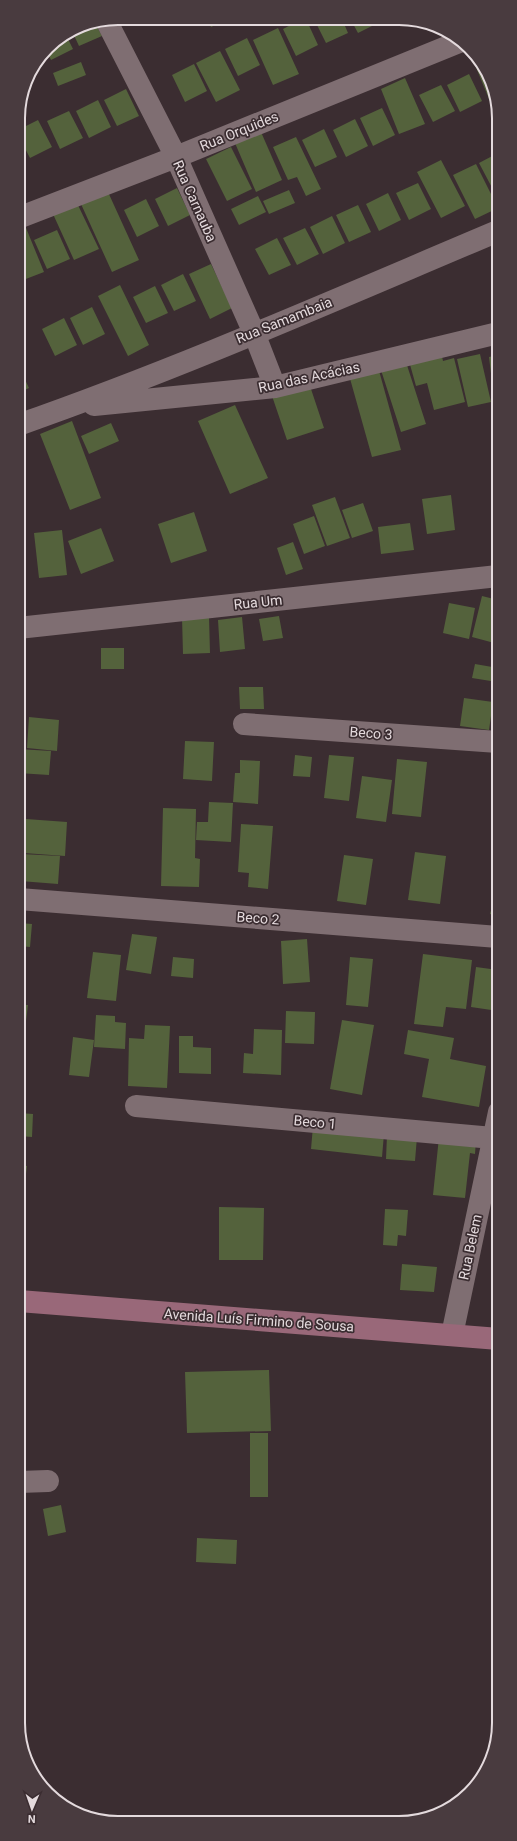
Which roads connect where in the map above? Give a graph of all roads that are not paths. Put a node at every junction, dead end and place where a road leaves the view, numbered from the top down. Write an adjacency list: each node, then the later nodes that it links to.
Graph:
1 (109, 26): 3 (street, Rua Carnauba)
2 (454, 44): 3 (street, Rua Orquides)
3 (176, 157): 4 (street, Rua Orquides); 6 (street, Rua Carnauba)
4 (25, 215)
5 (492, 234): 6 (street, Rua Samambaia)
6 (254, 333): 8 (street, Rua Carnauba); 9 (street, Rua Samambaia)
7 (492, 334): 8 (street, Rua das Acácias)
8 (275, 387): 9 (street, Rua das Acácias)
9 (69, 408): 10 (street)
10 (25, 423)
11 (492, 577): 12 (street, Rua Um)
12 (25, 627)
13 (244, 724): 14 (street, Beco 3)
14 (492, 742)
15 (25, 900): 16 (street, Beco 2)
16 (492, 937)
17 (136, 1106): 18 (street, Beco 1)
18 (492, 1138)
19 (492, 1143): 21 (street, Rua Belem)
20 (25, 1301): 21 (main road, Avenida Luís Firmino de Sousa)
21 (452, 1335): 22 (main road, Avenida Luís Firmino de Sousa)
22 (492, 1338)
23 (48, 1481): 24 (street)
24 (25, 1482)

